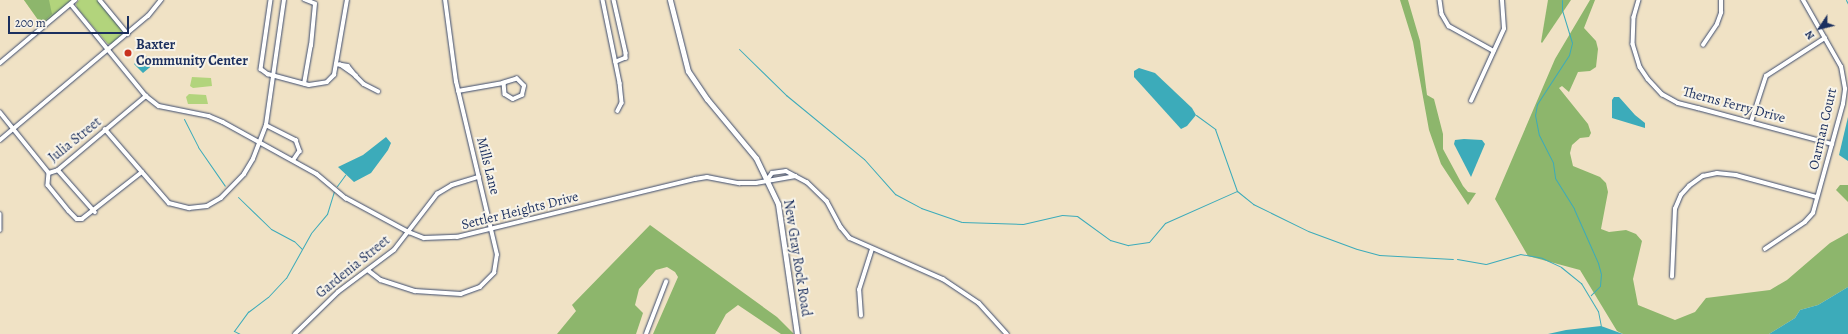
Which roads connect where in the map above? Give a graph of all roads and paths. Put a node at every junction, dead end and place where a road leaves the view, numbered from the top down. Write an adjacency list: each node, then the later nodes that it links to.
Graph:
1 (75, 0): 17 (street)
2 (100, 0): 18 (street)
3 (161, 0): 18 (street)
4 (271, 0): 26 (street)
5 (284, 0): 26 (street)
6 (305, 0): 28 (street)
7 (347, 0): 25 (street)
8 (445, 0): 30 (street, Mills Lane)
9 (603, 0): 23 (street)
10 (614, 0): 23 (street)
11 (670, 0): 48 (street, New Gray Rock Road)
12 (1440, 0): 22 (street)
13 (1502, 0): 22 (street)
14 (1639, 0): 35 (street, Therns Ferry Drive)
15 (1721, 0): 20 (street)
16 (1803, 0): 19 (street, Oarman Court)
17 (71, 4): 21 (street); 24 (street)
18 (128, 34): 21 (street)
19 (1825, 38): 35 (street); 41 (street, Oarman Court)
20 (1703, 45)
21 (109, 50): 31 (street); 37 (street)
22 (1494, 51): 32 (street)
23 (616, 62): 33 (street)
24 (0, 63)
25 (338, 64): 28 (street); 29 (street)
26 (274, 76): 28 (street); 36 (street)
27 (504, 83): 27 (street); 30 (street)
28 (304, 84)
29 (378, 91)
30 (458, 92): 47 (street, Mills Lane)
31 (146, 96): 38 (street, Julia Street); 40 (street)
32 (1471, 101)
33 (618, 111)
34 (0, 112): 37 (street)
35 (1751, 122): 41 (street, Therns Ferry Drive)
36 (266, 125): 40 (street); 42 (street)
37 (14, 129): 39 (street); 45 (street)
38 (105, 129): 43 (street, Julia Street); 44 (street)
39 (0, 140)
40 (260, 143): 42 (street, Settler Heights Drive); 44 (street)
41 (1832, 144): 49 (street, Oarman Court)
42 (294, 160): 54 (street, Settler Heights Drive)
43 (58, 170): 45 (street, Julia Street); 50 (street)
44 (142, 172): 50 (street, Julia Street)
45 (49, 173): 50 (street, Julia Street)
46 (795, 176): 48 (street); 48 (street); 55 (street)
47 (479, 177): 52 (street, Mills Lane); 54 (street, Gardenia Street)
48 (768, 179): 52 (street, Settler Heights Drive); 63 (street, New Gray Rock Road)
49 (1817, 197): 56 (street, Oarman Court); 58 (street)
50 (95, 212)
51 (0, 214): 53 (street)
52 (492, 229): 54 (street, Settler Heights Drive); 57 (street, Mills Lane)
53 (0, 230)
54 (409, 232): 57 (street, Gardenia Street)
55 (872, 249): 60 (street); 64 (street)
56 (1766, 249)
57 (369, 271): 61 (street, Gardenia Street)
58 (1672, 277)
59 (666, 282): 62 (street)
60 (861, 316)
61 (295, 334)
62 (646, 334)
63 (797, 334)
64 (1008, 334)

